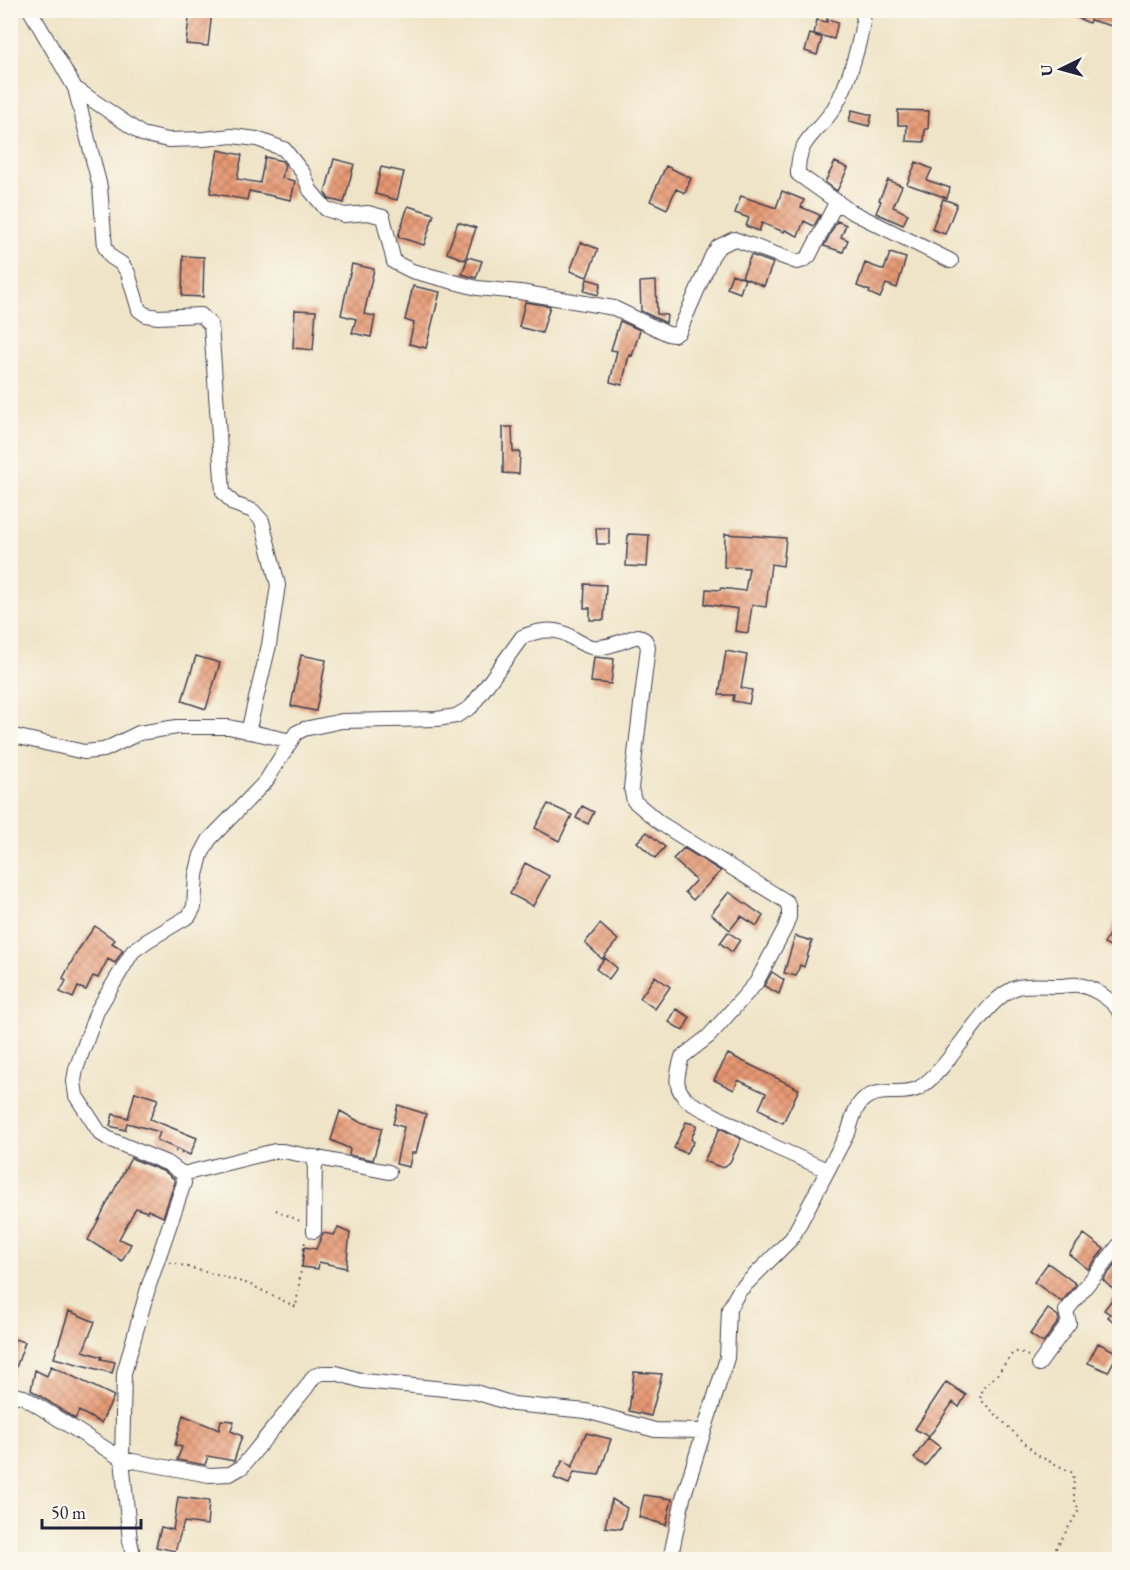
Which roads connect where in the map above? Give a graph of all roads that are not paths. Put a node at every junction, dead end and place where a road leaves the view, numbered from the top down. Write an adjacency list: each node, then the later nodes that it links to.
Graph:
1 (30, 10): 3 (street)
2 (864, 10): 4 (street)
3 (75, 88): 4 (street); 6 (street)
4 (837, 201): 5 (street)
5 (951, 261)
6 (248, 732): 7 (street); 8 (street)
7 (10, 735)
8 (291, 741): 11 (street); 13 (street)
9 (1119, 1012): 11 (street)
10 (315, 1157): 12 (street); 13 (street); 14 (street)
11 (827, 1170): 18 (street)
12 (389, 1172)
13 (183, 1174): 19 (street)
14 (314, 1231)
15 (1119, 1244): 16 (street)
16 (1039, 1364)
17 (10, 1394): 19 (street)
18 (704, 1431): 19 (street); 21 (street)
19 (122, 1459): 20 (street)
20 (134, 1560)
21 (670, 1560)

